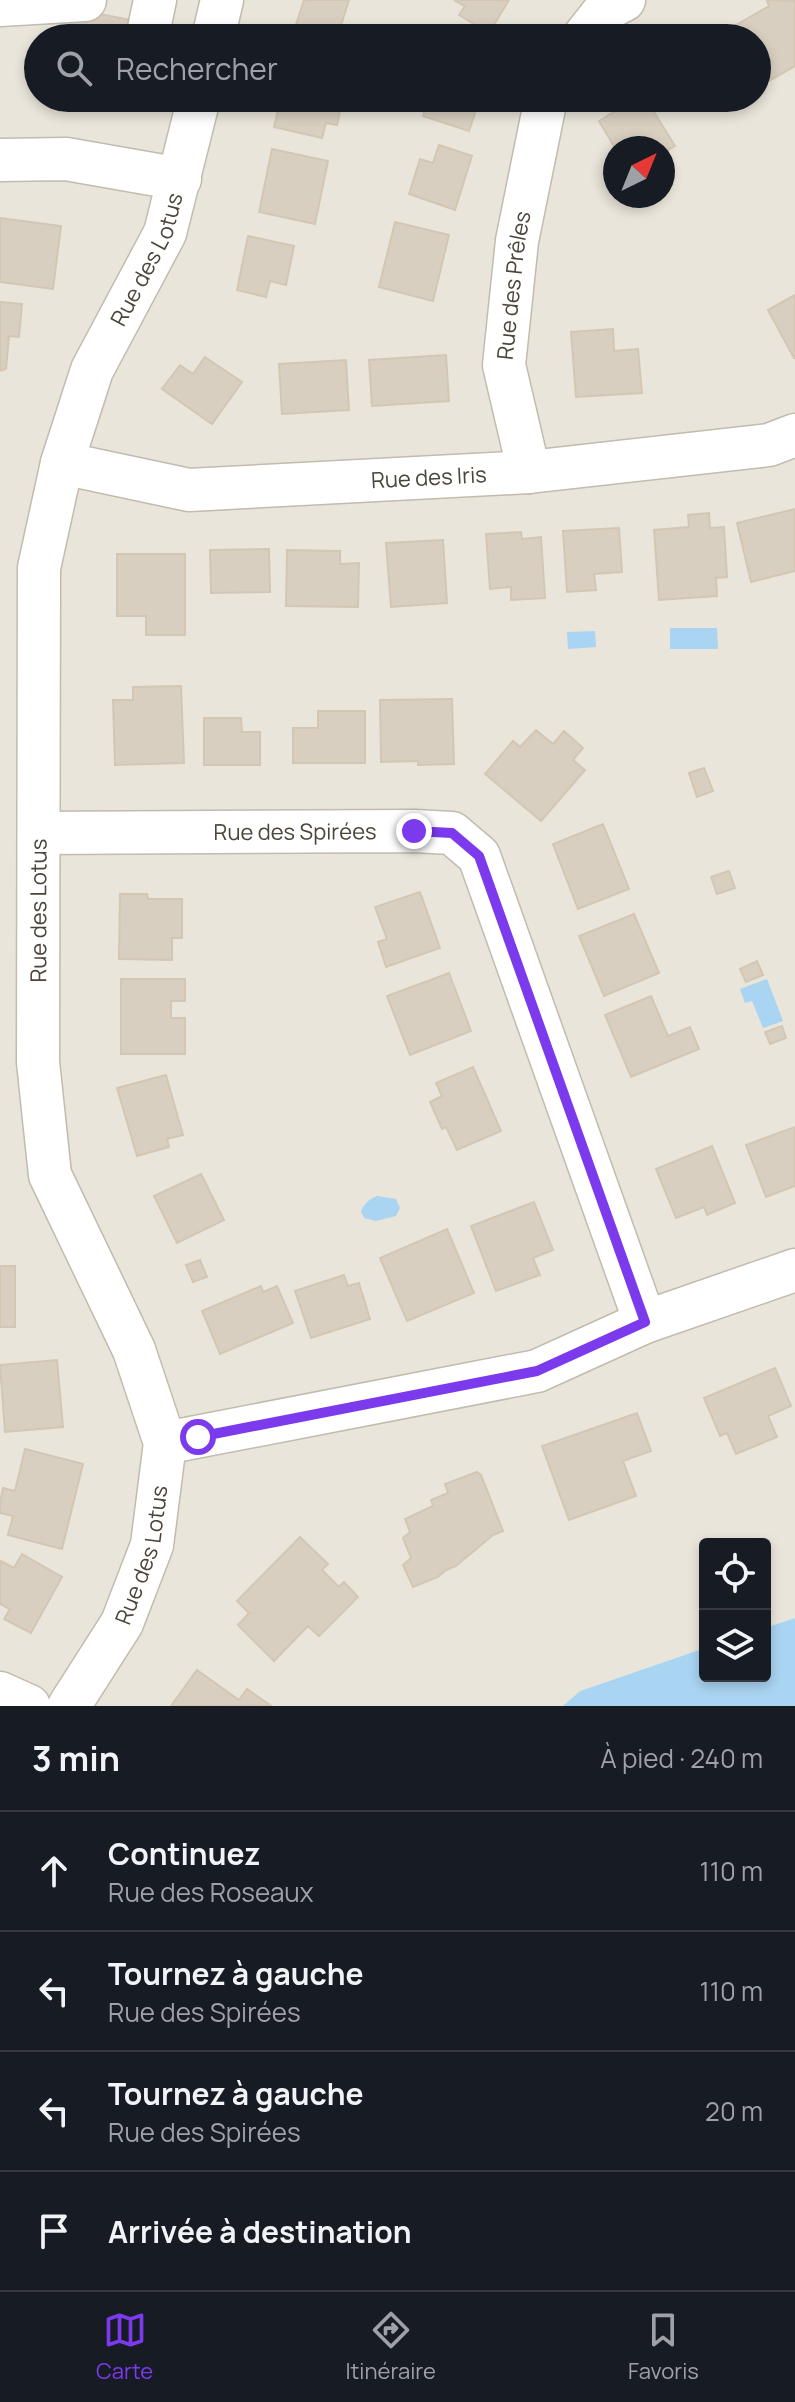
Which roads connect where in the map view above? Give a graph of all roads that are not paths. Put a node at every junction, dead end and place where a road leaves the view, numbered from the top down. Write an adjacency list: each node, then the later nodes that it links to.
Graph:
1 (85, 0): 4 (street)
2 (155, 0): 5 (street)
3 (624, 0): 6 (street)
4 (0, 5)
5 (150, 24)
6 (594, 24)
7 (196, 112): 10 (street, Rue des Lotus)
8 (543, 112): 13 (street, Rue des Prêles)
9 (0, 160): 10 (street)
10 (180, 179): 12 (street, Rue des Lotus)
11 (795, 435): 13 (street, Rue des Iris)
12 (62, 463): 13 (street, Rue des Iris); 14 (street, Rue des Lotus)
13 (529, 472)
14 (39, 833): 16 (street, Rue des Spirées); 17 (street, Rue des Lotus)
15 (795, 1270): 16 (street)
16 (645, 1322): 17 (street)
17 (165, 1443): 20 (street, Rue des Lotus)
18 (0, 1693): 19 (street)
19 (29, 1706)
20 (69, 1706)

